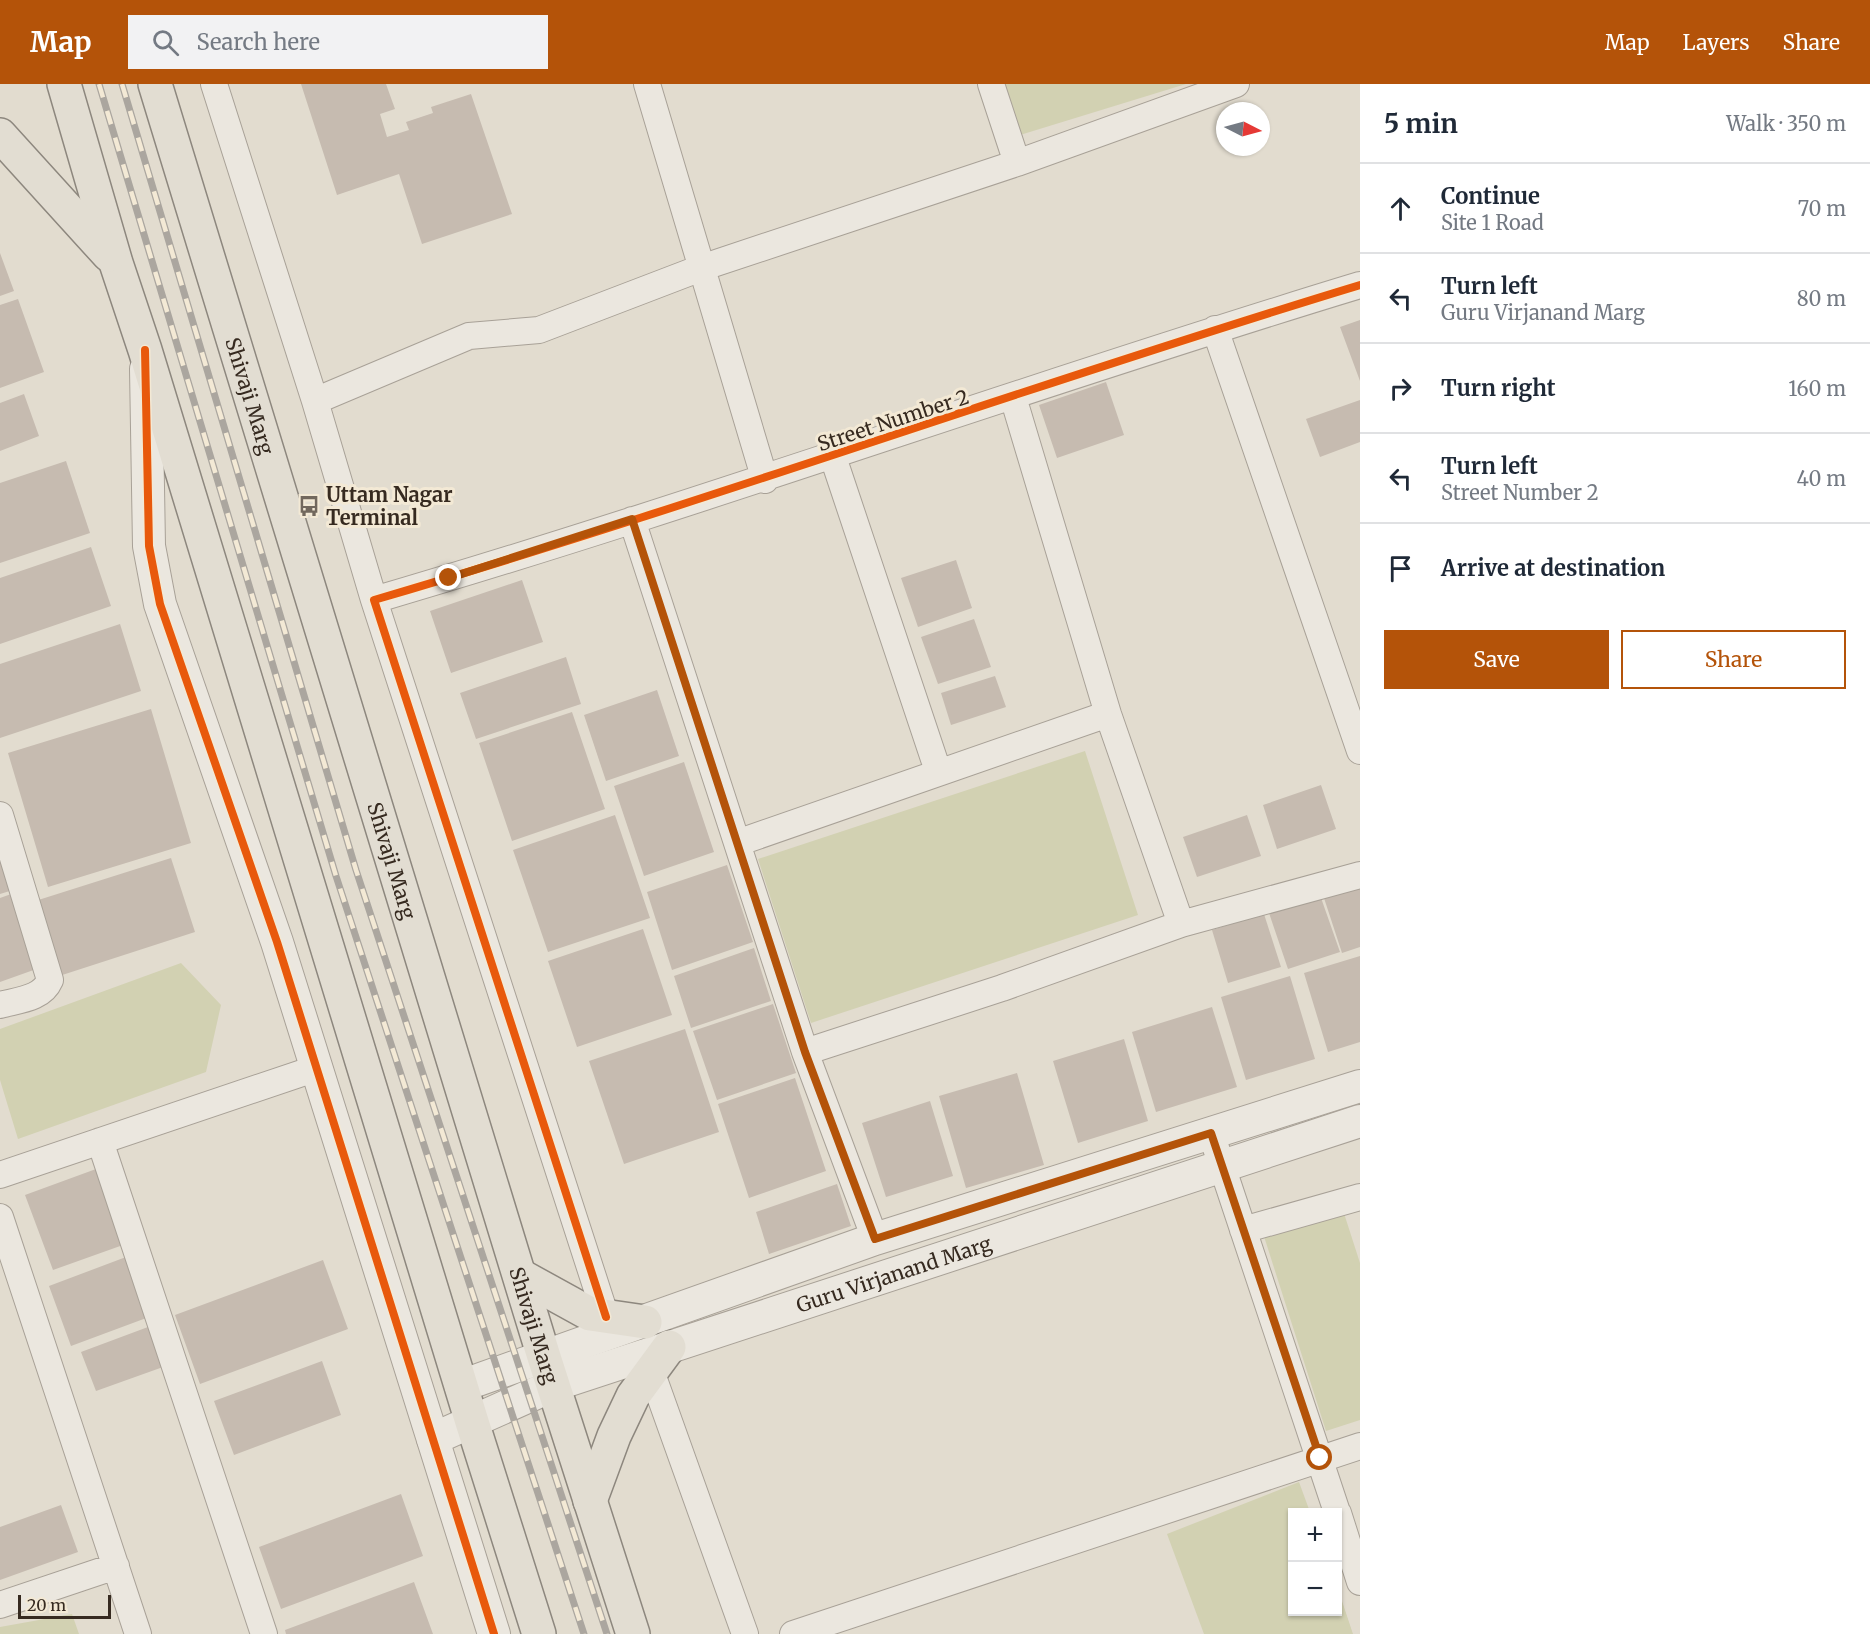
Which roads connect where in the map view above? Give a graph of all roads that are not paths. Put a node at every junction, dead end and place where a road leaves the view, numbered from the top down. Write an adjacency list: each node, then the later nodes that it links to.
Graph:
1 (63, 84): 9 (main road)
2 (156, 84): 40 (main road, Shivaji Marg)
3 (214, 84): 15 (street)
4 (647, 84): 10 (street)
5 (991, 84): 8 (street)
6 (1236, 84): 8 (street)
7 (0, 135): 9 (main road)
8 (1017, 164): 10 (street)
9 (116, 263): 13 (main road)
10 (701, 267): 15 (street); 17 (street)
11 (1360, 285): 12 (street, Street Number 2)
12 (1215, 329): 14 (street, Street Number 2); 21 (street)
13 (146, 350): 29 (street); 45 (main road)
14 (1013, 397): 16 (street, Street Number 2); 20 (street)
15 (315, 401): 19 (street)
16 (833, 457): 17 (street, Street Number 2); 22 (street)
17 (765, 480): 18 (street, Street Number 2)
18 (632, 519): 19 (street, Street Number 2); 24 (street)
19 (374, 600): 41 (street)
20 (1108, 714): 22 (street); 26 (street)
21 (1360, 751)
22 (938, 771): 24 (street)
23 (0, 815): 27 (street)
24 (737, 843): 28 (street)
25 (1360, 875): 26 (street)
26 (1181, 924): 28 (street)
27 (0, 1005)
28 (805, 1052): 39 (street)
29 (317, 1068): 33 (street); 47 (street)
30 (1360, 1086): 32 (street, Guru Virjanand Marg)
31 (1360, 1121): 34 (street, Guru Virjanand Marg)
32 (1211, 1133): 34 (street); 39 (street, Guru Virjanand Marg)
33 (100, 1141): 35 (street); 57 (street)
34 (1222, 1166): 38 (street); 43 (street, Guru Virjanand Marg)
35 (0, 1174)
36 (1360, 1197): 38 (street)
37 (0, 1217): 53 (street)
38 (1243, 1230): 49 (street)
39 (875, 1239): 42 (street, Guru Virjanand Marg)
40 (521, 1276): 41 (main road); 44 (main road, Shivaji Marg)
41 (606, 1317): 42 (main road)
42 (645, 1322): 44 (street, Guru Virjanand Marg)
43 (660, 1359): 44 (street, Guru Virjanand Marg); 50 (main road); 61 (street)
44 (549, 1371): 45 (street, Guru Virjanand Marg); 46 (street, Guru Virjanand Marg); 50 (main road, Shivaji Marg)
45 (461, 1386): 46 (main road)
46 (472, 1422): 47 (street, Guru Virjanand Marg); 59 (main road)
47 (433, 1439): 58 (street)
48 (1360, 1446): 49 (street)
49 (1320, 1458): 51 (street); 62 (street)
50 (590, 1501): 60 (main road, Shivaji Marg)
51 (1335, 1508)
52 (1342, 1528): 54 (street)
53 (116, 1566): 55 (street); 56 (street)
54 (1360, 1582)
55 (0, 1605)
56 (138, 1634)
57 (264, 1634)
58 (494, 1634)
59 (539, 1634)
60 (633, 1634)
61 (745, 1634)
62 (793, 1634)

